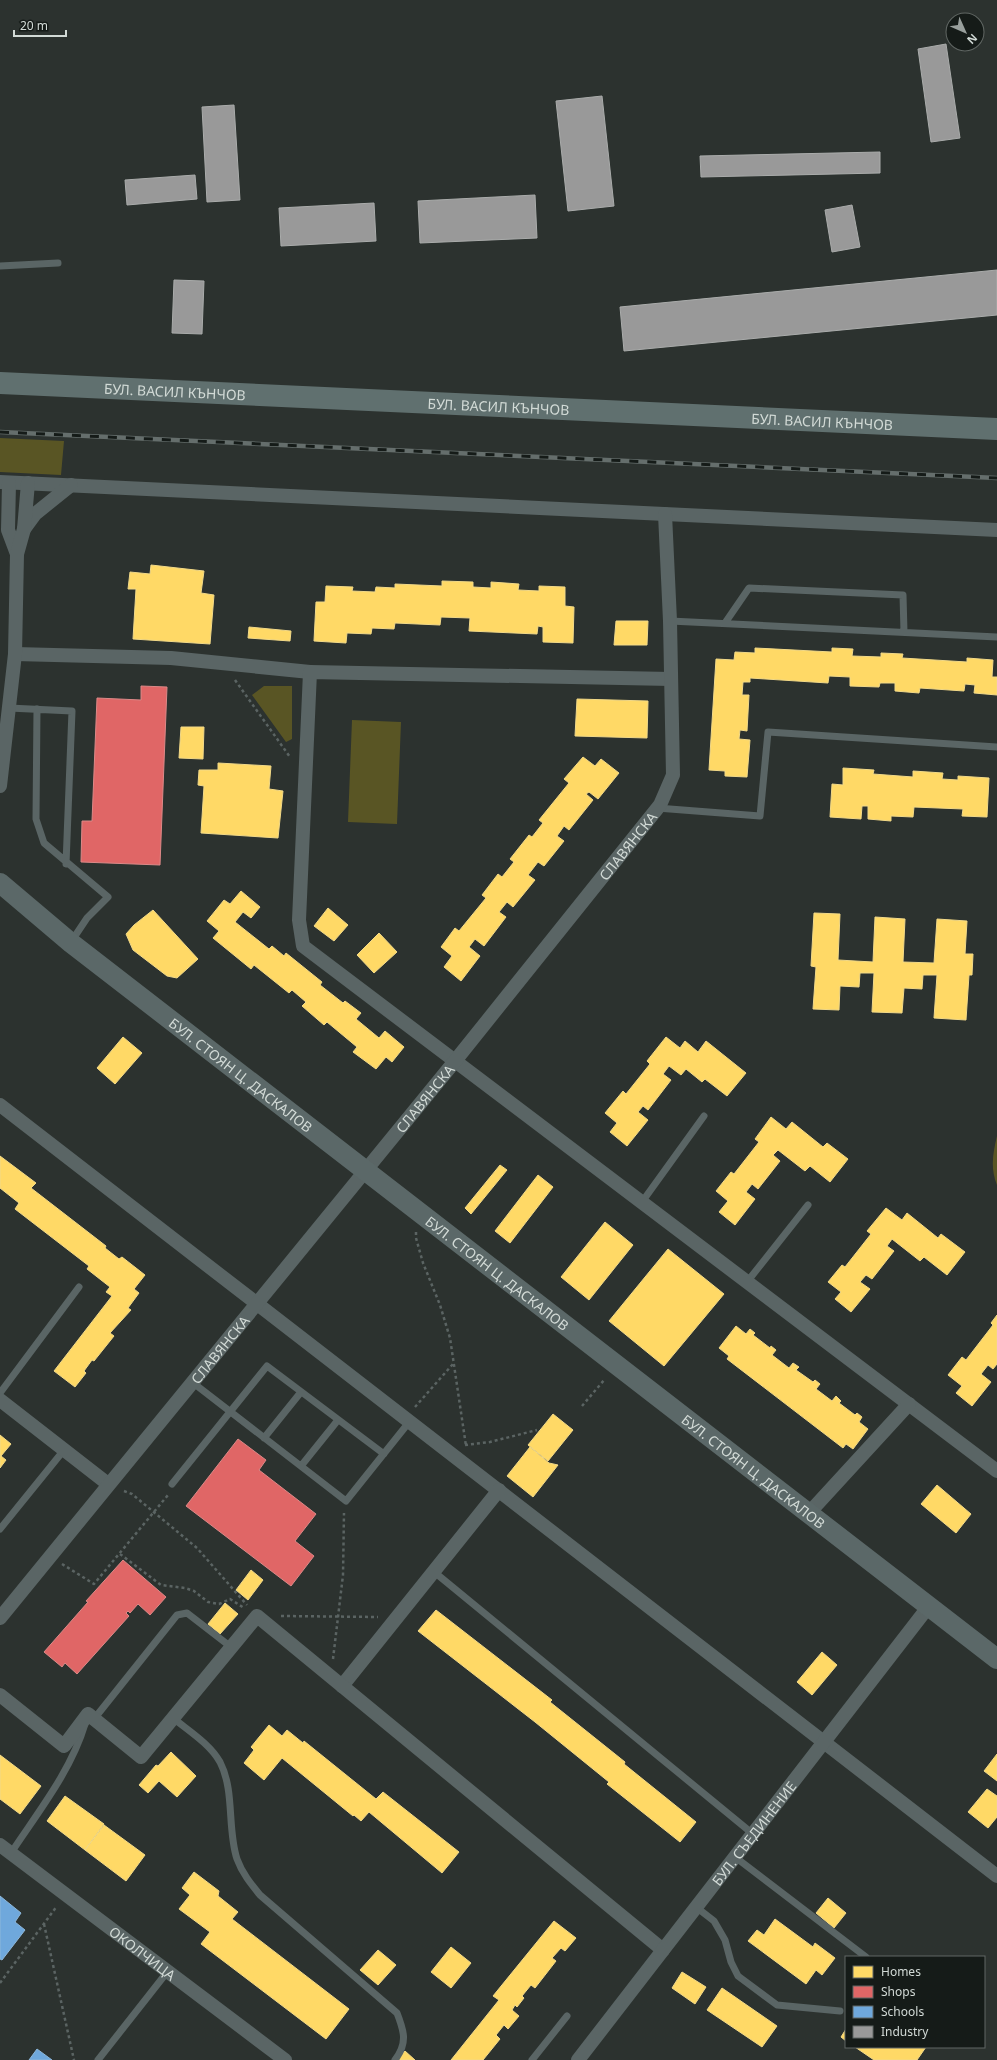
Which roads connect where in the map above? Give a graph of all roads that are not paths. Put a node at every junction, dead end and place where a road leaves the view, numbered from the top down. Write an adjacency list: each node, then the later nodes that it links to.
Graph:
1 (58, 263): 2 (lane)
2 (0, 266)
3 (0, 383): 4 (main road, БУЛ. ВАСИЛ КЪНЧОВ)
4 (997, 429)
5 (4, 482): 6 (street); 9 (street)
6 (28, 483): 7 (street); 10 (street)
7 (72, 485): 8 (street); 10 (street)
8 (665, 514): 11 (street); 13 (street, СЛАВЯНСКА)
9 (4, 526): 12 (street)
10 (24, 529): 12 (street)
11 (997, 530)
12 (17, 554): 17 (street)
13 (670, 621): 14 (lane); 19 (street, СЛАВЯНСКА)
14 (725, 623): 15 (lane); 15 (lane)
15 (904, 632): 16 (lane)
16 (997, 637)
17 (16, 654): 18 (street); 20 (street)
18 (310, 672): 19 (street); 28 (street)
19 (672, 679): 24 (street, СЛАВЯНСКА)
20 (9, 708): 21 (lane); 23 (street)
21 (37, 709): 25 (lane); 25 (lane)
22 (997, 746): 24 (lane)
23 (0, 786)
24 (657, 808): 28 (street, СЛАВЯНСКА)
25 (66, 864): 27 (lane)
26 (0, 883): 27 (street, БУЛ. СТОЯН Ц. ДАСКАЛОВ)
27 (71, 943): 31 (street, БУЛ. СТОЯН Ц. ДАСКАЛОВ)
28 (455, 1061): 31 (street, СЛАВЯНСКА); 32 (street)
29 (0, 1105): 36 (street)
30 (704, 1116): 32 (lane)
31 (364, 1170): 36 (street, СЛАВЯНСКА); 53 (street, БУЛ. СТОЯН Ц. ДАСКАЛОВ)
32 (642, 1202): 34 (street)
33 (808, 1205): 34 (lane)
34 (747, 1282): 41 (street)
35 (79, 1287): 39 (lane)
36 (257, 1302): 37 (street, СЛАВЯНСКА); 43 (street)
37 (192, 1382): 42 (lane); 50 (street, СЛАВЯНСКА)
38 (301, 1392): 42 (lane); 44 (lane); 45 (lane)
39 (0, 1393)
40 (0, 1400): 46 (street)
41 (909, 1404): 49 (street); 53 (street)
42 (230, 1412): 45 (lane); 51 (lane)
43 (408, 1419): 47 (lane); 52 (street)
44 (338, 1420): 47 (lane); 48 (lane)
45 (264, 1438): 48 (lane)
46 (64, 1450): 50 (street); 54 (lane)
47 (384, 1454): 48 (lane)
48 (301, 1466)
49 (997, 1471)
50 (108, 1484): 57 (street, СЛАВЯНСКА)
51 (172, 1484)
52 (500, 1490): 55 (street); 64 (street)
53 (809, 1513): 56 (street, БУЛ. СТОЯН Ц. ДАСКАЛОВ)
54 (0, 1529)
55 (433, 1571): 60 (street); 65 (lane)
56 (929, 1606): 59 (street, БУЛ. СТОЯН Ц. ДАСКАЛОВ); 64 (street, БУЛ. СЪЕДИНЕНИЕ)
57 (0, 1618)
58 (231, 1647): 60 (street); 62 (lane); 63 (street)
59 (997, 1659)
60 (336, 1682): 71 (street)
61 (0, 1695): 62 (street)
62 (91, 1716): 63 (street); 67 (lane)
63 (173, 1718): 78 (lane)
64 (824, 1742): 65 (street, БУЛ. СЪЕДИНЕНИЕ); 69 (street)
65 (753, 1834): 68 (street, БУЛ. СЪЕДИНЕНИЕ)
66 (0, 1845): 67 (street, ОКОЛЧИЦА)
67 (11, 1853): 73 (street, ОКОЛЧИЦА)
68 (735, 1857): 70 (street, БУЛ. СЪЕДИНЕНИЕ); 72 (lane)
69 (997, 1876)
70 (696, 1907): 71 (street, БУЛ. СЪЕДИНЕНИЕ); 74 (lane)
71 (662, 1950): 80 (street, БУЛ. СЪЕДИНЕНИЕ)
72 (865, 1956)
73 (168, 1971): 76 (lane); 77 (street, ОКОЛЧИЦА)
74 (840, 2011)
75 (567, 2016): 79 (lane)
76 (98, 2060)
77 (285, 2060)
78 (394, 2060)
79 (532, 2060)
80 (578, 2060)

